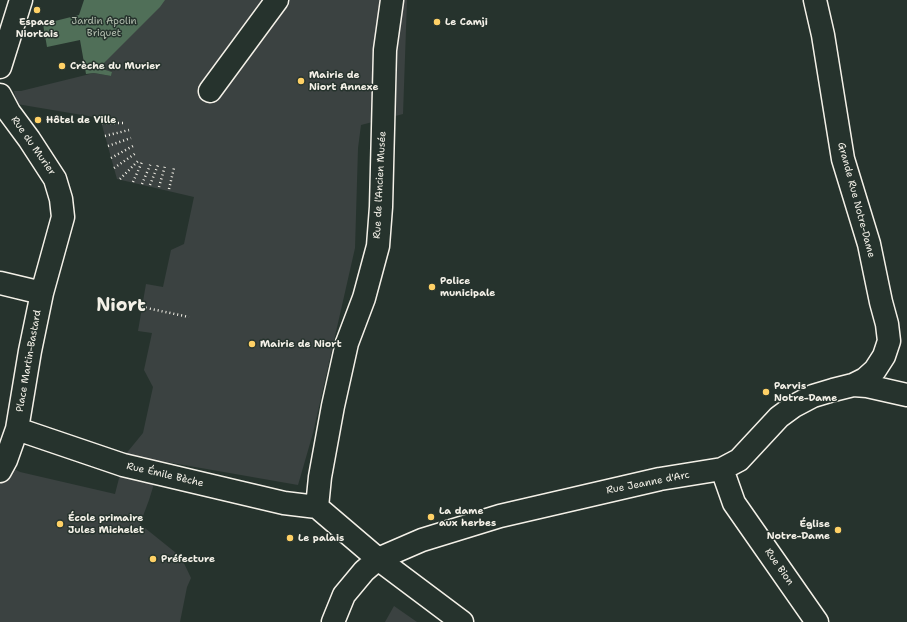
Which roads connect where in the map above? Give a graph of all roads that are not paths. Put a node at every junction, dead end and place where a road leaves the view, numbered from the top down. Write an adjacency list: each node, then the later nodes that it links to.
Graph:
1 (21, 0): 5 (street)
2 (277, 0): 6 (street)
3 (392, 0): 15 (street, Rue de l'Ancien Musée)
4 (815, 0): 10 (street, Grande Rue Notre-Dame)
5 (0, 67)
6 (210, 92)
7 (3, 108): 9 (street, Rue du Murier)
8 (0, 283): 9 (street)
9 (42, 293): 12 (street, Place Martin-Bastard)
10 (853, 385): 11 (street); 13 (street, Rue Jeanne d'Arc)
11 (907, 395)
12 (17, 429): 14 (street, Place Martin-Bastard); 15 (street, Rue Émile Bèche)
13 (722, 469): 16 (street, Rue Jeanne d'Arc); 19 (street, Rue Bion)
14 (0, 471)
15 (317, 507): 16 (street)
16 (378, 559): 17 (street, Rue Jeanne d'Arc); 18 (street)
17 (333, 622)
18 (462, 622)
19 (817, 622)

